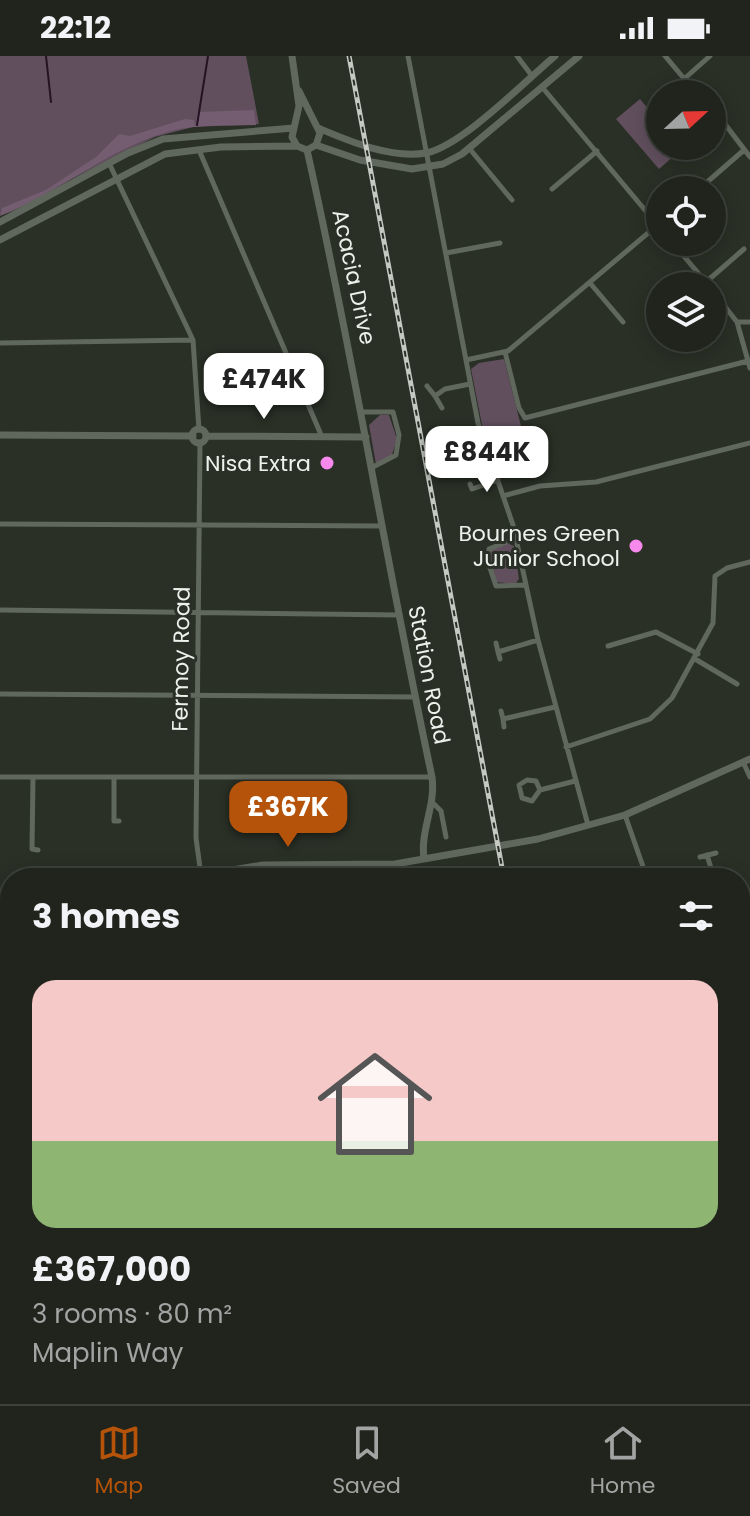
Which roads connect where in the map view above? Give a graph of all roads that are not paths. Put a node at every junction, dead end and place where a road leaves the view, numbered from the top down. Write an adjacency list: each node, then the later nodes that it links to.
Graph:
1 (292, 56): 11 (street)
2 (408, 56): 22 (street)
3 (517, 56): 8 (street)
4 (555, 56): 8 (street)
5 (579, 56): 10 (street)
6 (665, 56): 9 (street)
7 (710, 56): 9 (street)
8 (532, 76): 22 (street)
9 (684, 79)
10 (542, 87): 17 (street); 21 (street)
11 (299, 91): 12 (street); 13 (street)
12 (296, 126): 13 (street); 16 (street); 24 (street)
13 (316, 126): 15 (street); 22 (street)
14 (726, 126): 20 (street)
15 (316, 145): 19 (street); 25 (street)
16 (297, 146): 18 (street); 19 (street)
17 (469, 148): 25 (street); 29 (street)
18 (198, 149): 27 (street); 59 (street)
19 (307, 150): 55 (street, Acacia Drive)
20 (744, 150): 23 (street); 26 (street)
21 (597, 151): 28 (street); 30 (street)
22 (427, 153): 25 (street)
23 (750, 157)
24 (109, 163): 27 (street, Fermoy Road); 31 (street)
25 (429, 167): 36 (street)
26 (714, 176)
27 (117, 178): 33 (street); 45 (street, Fermoy Road)
28 (552, 189)
29 (512, 200)
30 (646, 209)
31 (0, 222)
32 (646, 236): 40 (street)
33 (0, 240)
34 (500, 243): 36 (street)
35 (744, 249): 39 (street)
36 (446, 253): 48 (street)
37 (684, 256): 38 (street)
38 (697, 272)
39 (722, 272)
40 (590, 283): 42 (street); 47 (street)
41 (726, 308): 43 (street)
42 (623, 322)
43 (737, 322): 44 (street); 49 (street)
44 (750, 322)
45 (193, 340): 46 (street); 58 (street, Fermoy Road)
46 (0, 343)
47 (505, 352): 48 (street); 49 (street)
48 (466, 360): 51 (street)
49 (748, 361): 50 (street)
50 (750, 368)
51 (470, 384): 53 (street); 63 (street)
52 (427, 386): 53 (street)
53 (435, 396): 54 (street)
54 (442, 408)
55 (362, 412): 60 (street, Acacia Drive); 62 (street)
56 (750, 434): 61 (street)
57 (0, 435): 58 (street)
58 (199, 436): 59 (street); 67 (street, Fermoy Road)
59 (322, 437): 60 (street)
60 (366, 437): 62 (street, Acacia Drive)
61 (750, 443): 65 (street)
62 (371, 468): 68 (street, Acacia Drive)
63 (498, 480): 64 (street); 65 (street)
64 (472, 489)
65 (503, 496): 69 (street)
66 (0, 524): 67 (street)
67 (199, 525): 68 (street); 74 (street, Fermoy Road)
68 (381, 526): 70 (street, Acacia Drive)
69 (516, 538): 72 (street); 72 (street)
70 (387, 556): 75 (street, Station Road)
71 (750, 562): 79 (street)
72 (524, 585): 76 (street)
73 (0, 610): 74 (street)
74 (197, 613): 75 (street); 82 (street, Fermoy Road)
75 (399, 615): 83 (street, Station Road)
76 (538, 640): 77 (street); 84 (street)
77 (496, 643)
78 (608, 646): 79 (street)
79 (697, 657): 80 (street); 88 (street)
80 (737, 684)
81 (0, 694): 82 (street)
82 (196, 696): 83 (street); 93 (street, Fermoy Road)
83 (415, 697): 94 (street, Station Road)
84 (555, 707): 86 (street); 88 (street)
85 (501, 711): 86 (street)
86 (503, 719): 87 (street)
87 (504, 727)
88 (566, 747): 96 (street)
89 (747, 760): 95 (street); 99 (street)
90 (0, 777): 91 (street)
91 (33, 777): 92 (street); 103 (street)
92 (114, 777): 93 (street); 100 (street)
93 (196, 777): 94 (street); 109 (street, Fermoy Road)
94 (432, 777): 98 (street, Station Road)
95 (750, 777)
96 (575, 781): 97 (street); 101 (street)
97 (540, 790): 97 (street)
98 (432, 802): 102 (street, Station Road); 107 (street, Station Road)
99 (625, 815): 101 (street); 112 (street)
100 (114, 821)
101 (588, 826): 107 (street)
102 (446, 837)
103 (32, 849)
104 (716, 853): 105 (street)
105 (707, 855): 106 (street); 113 (street)
106 (700, 857)
107 (424, 859): 108 (street)
108 (395, 864): 110 (street); 111 (street)
109 (200, 868)
110 (244, 868)
111 (395, 868)
112 (644, 868)
113 (711, 868)

